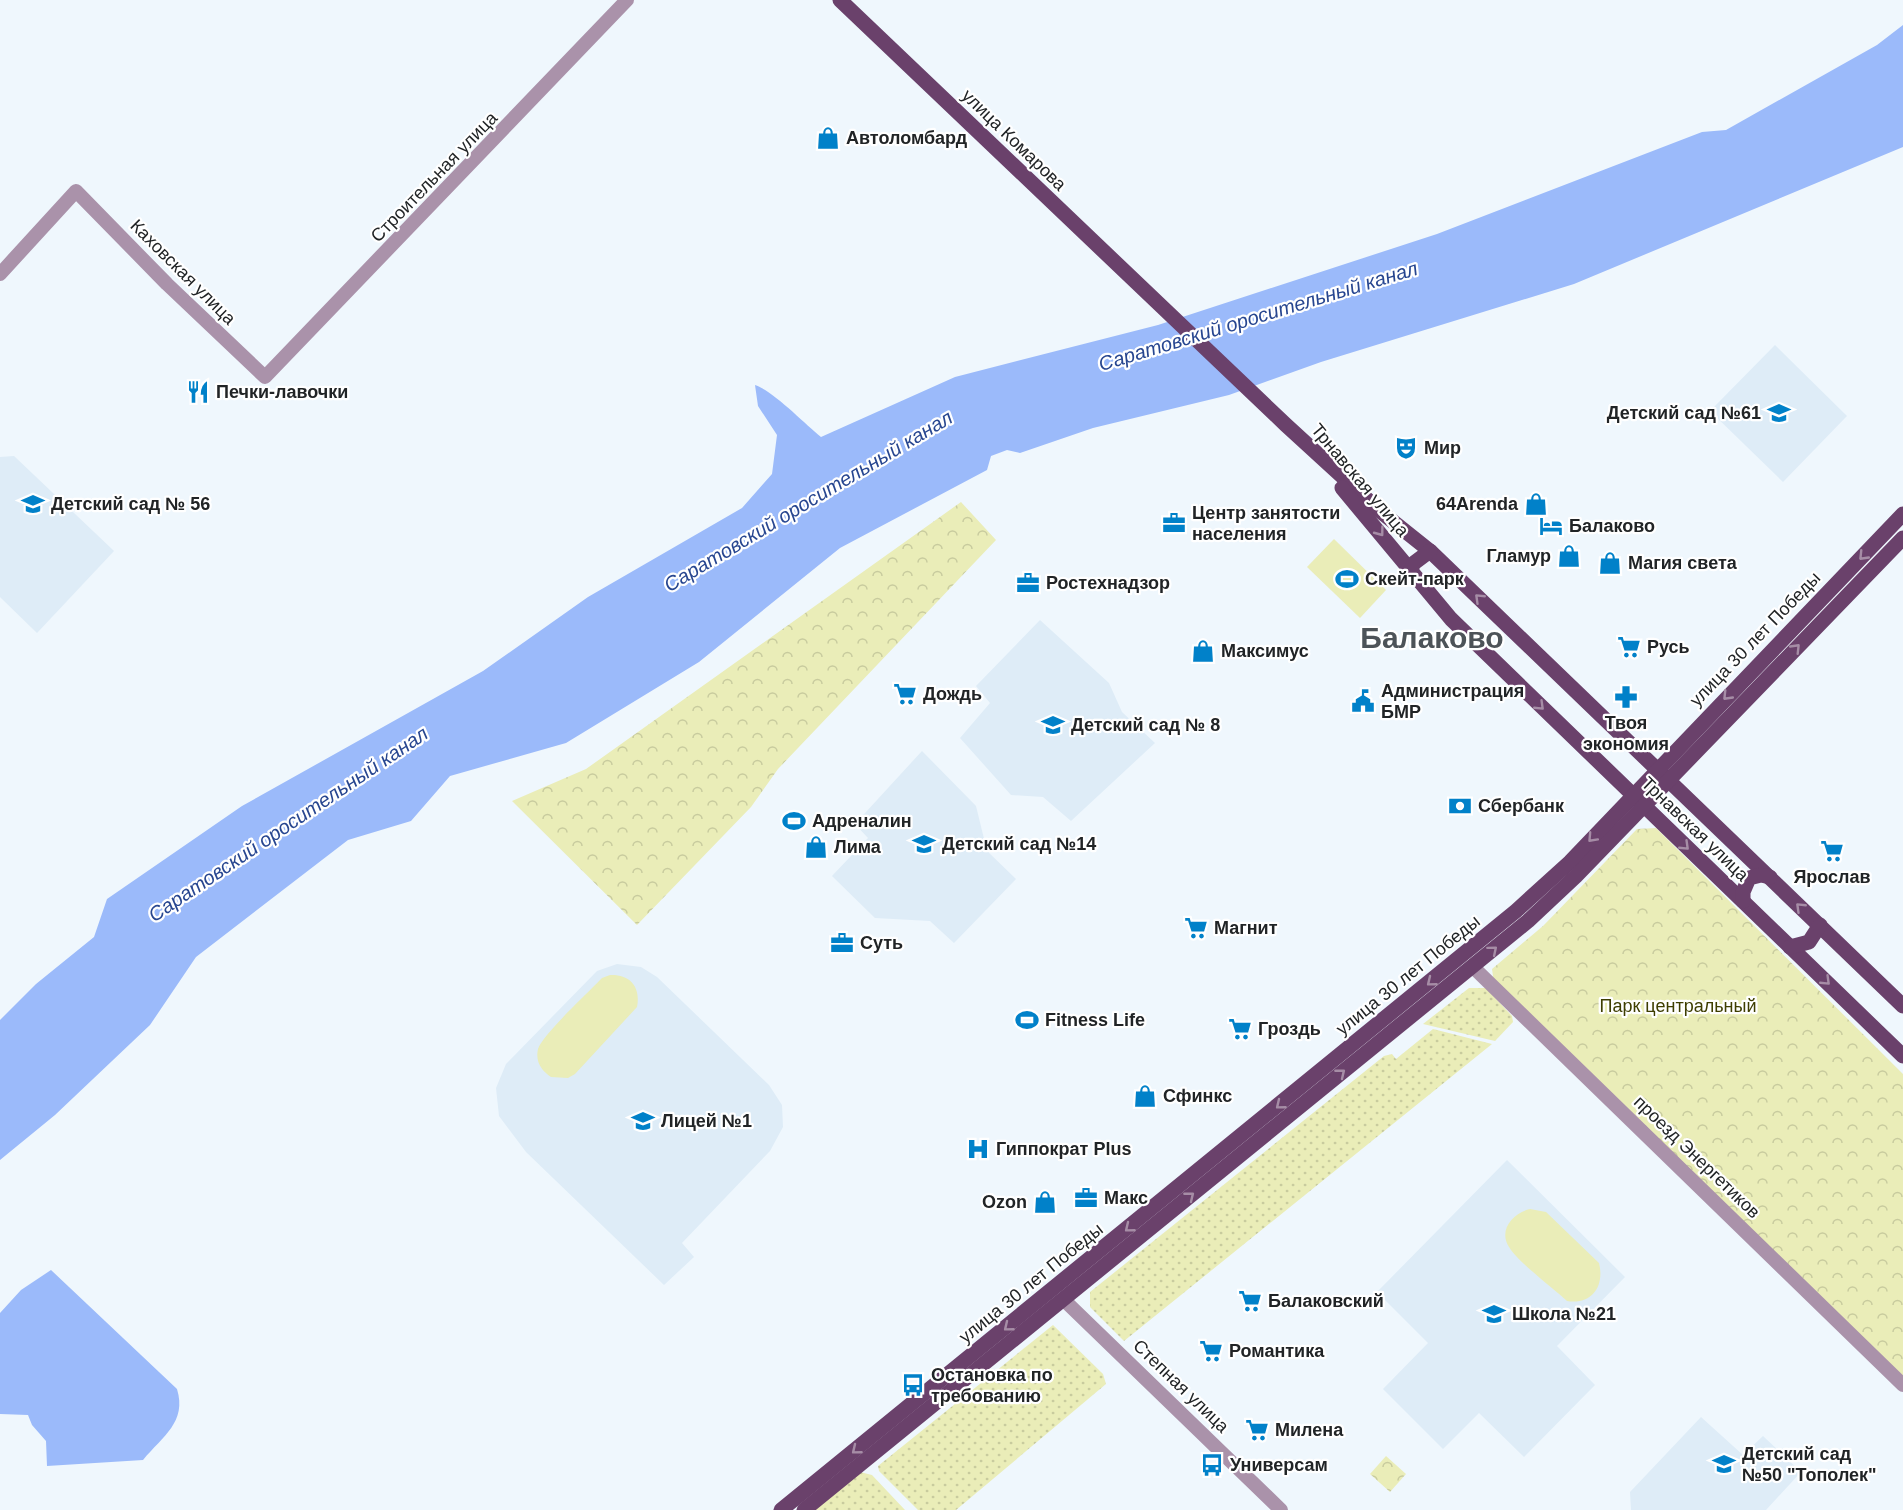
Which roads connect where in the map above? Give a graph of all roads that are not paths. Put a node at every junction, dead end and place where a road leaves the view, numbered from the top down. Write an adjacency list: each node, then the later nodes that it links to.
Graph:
1 (627, 0): 4 (street, Строительная улица)
2 (840, 0): 5 (main road, улица Комарова)
3 (0, 274): 4 (street, Каховская улица)
4 (265, 377)
5 (1286, 424): 8 (main road, Трнавская улица); 9 (main road, Трнавская улица, one-way to 9)
6 (1903, 514): 10 (main road, улица 30 лет Победы, one-way to 10)
7 (1903, 538): 10 (main road, one-way to 7)
8 (1430, 551): 9 (main road); 10 (main road, Трнавская улица, one-way to 8)
9 (1410, 572): 11 (main road, Трнавская улица, one-way to 11)
10 (1662, 775): 11 (main road, улица 30 лет Победы); 12 (main road, Трнавская улица)
11 (1637, 801): 13 (main road, Трнавская улица, one-way to 13); 16 (main road, улица 30 лет Победы)
12 (1770, 877): 13 (main road); 14 (main road, Трнавская улица, one-way to 12)
13 (1743, 902): 15 (main road, Трнавская улица)
14 (1820, 925): 15 (main road); 17 (main road, Трнавская улица)
15 (1790, 947): 18 (main road, Трнавская улица, one-way to 18)
16 (1468, 962): 19 (main road, улица 30 лет Победы); 20 (street, проезд Энергетиков)
17 (1903, 1006)
18 (1903, 1056)
19 (1058, 1295): 21 (main road, улица 30 лет Победы, one-way to 21); 22 (main road); 23 (street, Степная улица)
20 (1903, 1385)
21 (782, 1510)
22 (804, 1510)
23 (1281, 1510)

